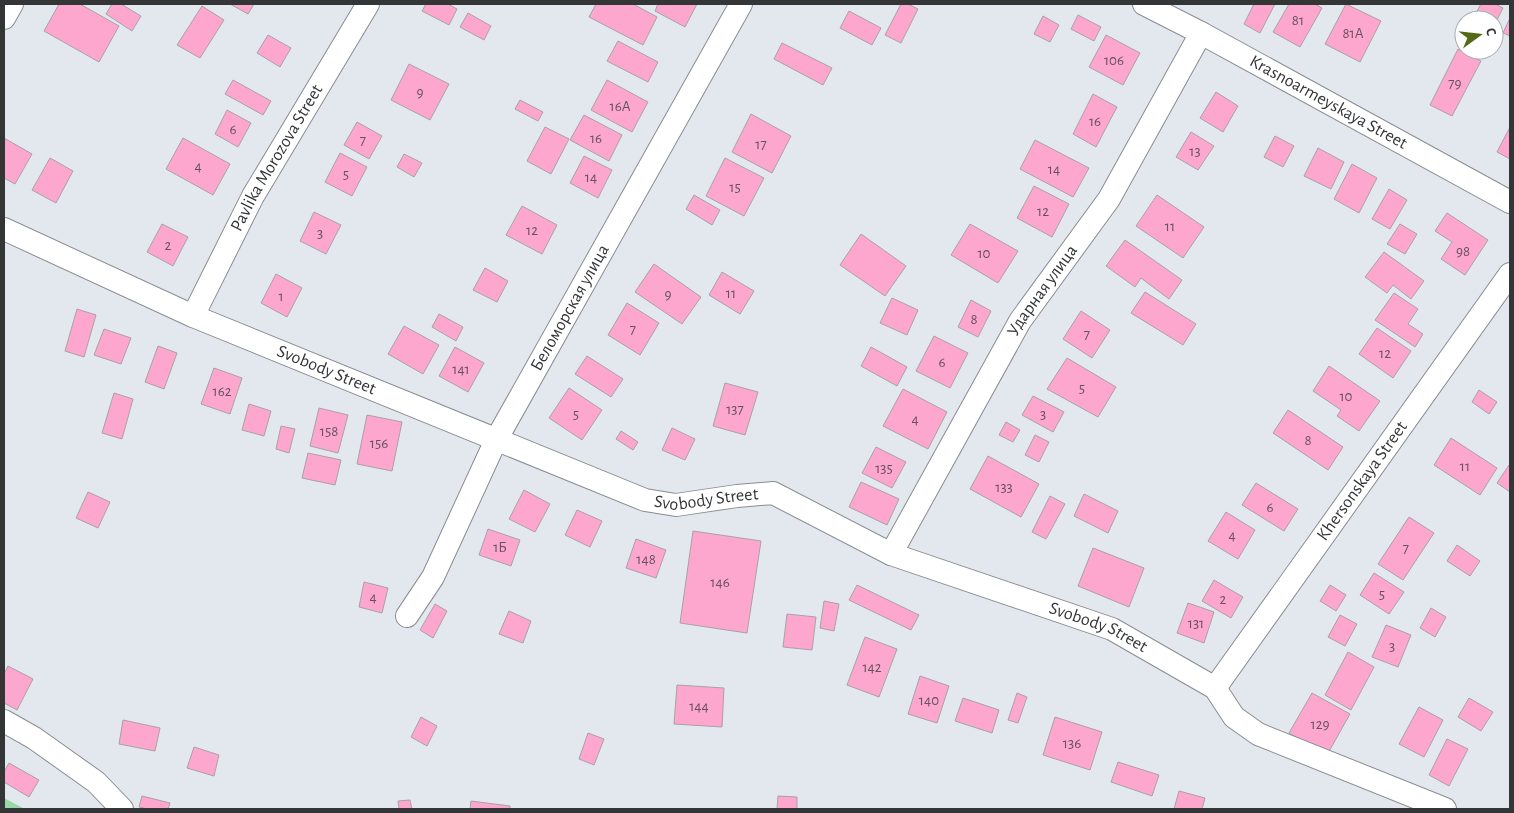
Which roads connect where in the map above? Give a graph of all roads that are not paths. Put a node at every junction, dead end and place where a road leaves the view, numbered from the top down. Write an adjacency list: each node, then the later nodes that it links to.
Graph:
1 (12, 4): 5 (street)
2 (368, 4): 10 (street, Pavlika Morozova Street)
3 (741, 4): 11 (street, Беломорская улица)
4 (1144, 4): 6 (street, Krasnoarmeyskaya Street)
5 (4, 18)
6 (1201, 33): 7 (street, Krasnoarmeyskaya Street); 12 (street, Ударная улица)
7 (1510, 202)
8 (4, 228): 10 (street, Svobody Street)
9 (1510, 274): 14 (street, Khersonskaya Street)
10 (193, 316): 11 (street, Svobody Street)
11 (496, 440): 12 (street, Svobody Street); 13 (street, Беломорская улица)
12 (891, 554): 14 (street, Svobody Street)
13 (407, 616)
14 (1215, 688): 17 (street, Svobody Street)
15 (4, 721): 16 (street)
16 (122, 809)
17 (1445, 809)

